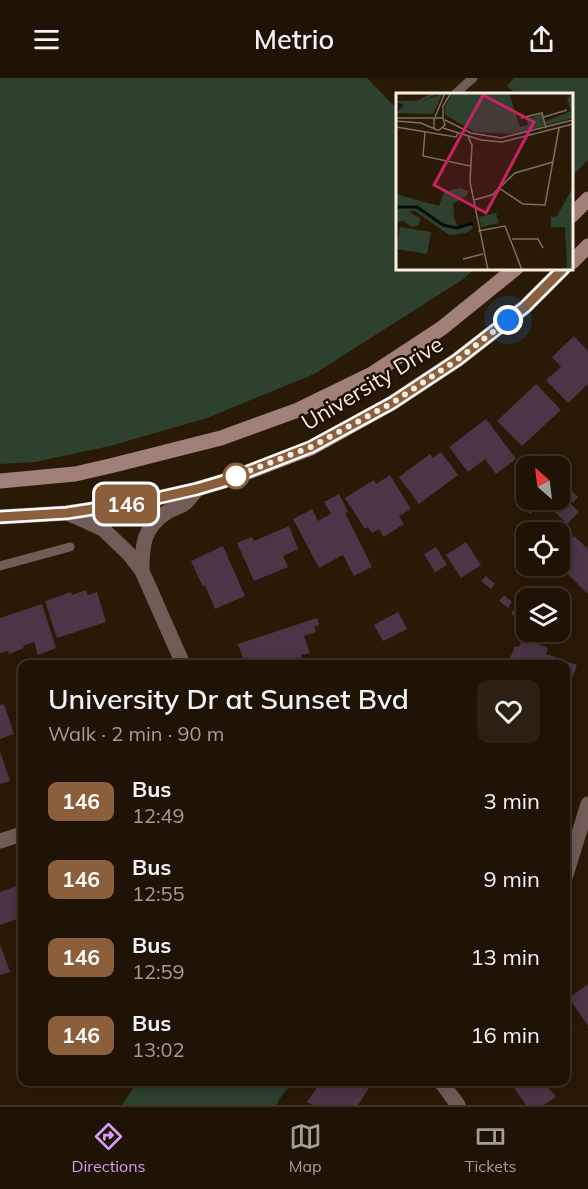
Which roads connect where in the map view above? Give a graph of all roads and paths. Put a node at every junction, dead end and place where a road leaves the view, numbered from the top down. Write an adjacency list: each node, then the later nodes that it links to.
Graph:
1 (473, 78): 2 (lane)
2 (456, 93)
3 (588, 199): 4 (main road)
4 (573, 214)
5 (588, 246): 6 (main road)
6 (573, 261)
7 (514, 270): 9 (main road, University Drive)
8 (562, 270): 10 (main road, University Drive)
9 (0, 481)
10 (197, 489): 11 (main road, University Drive); 15 (street)
11 (67, 513): 12 (main road, University Drive); 15 (street)
12 (0, 517)
13 (70, 547): 14 (lane)
14 (0, 566)
15 (142, 571): 16 (street)
16 (181, 660)
17 (588, 804): 18 (street)
18 (584, 828): 21 (street)
19 (18, 835): 20 (street)
20 (0, 842)
21 (570, 865)
22 (444, 1086): 23 (street)
23 (458, 1105)

